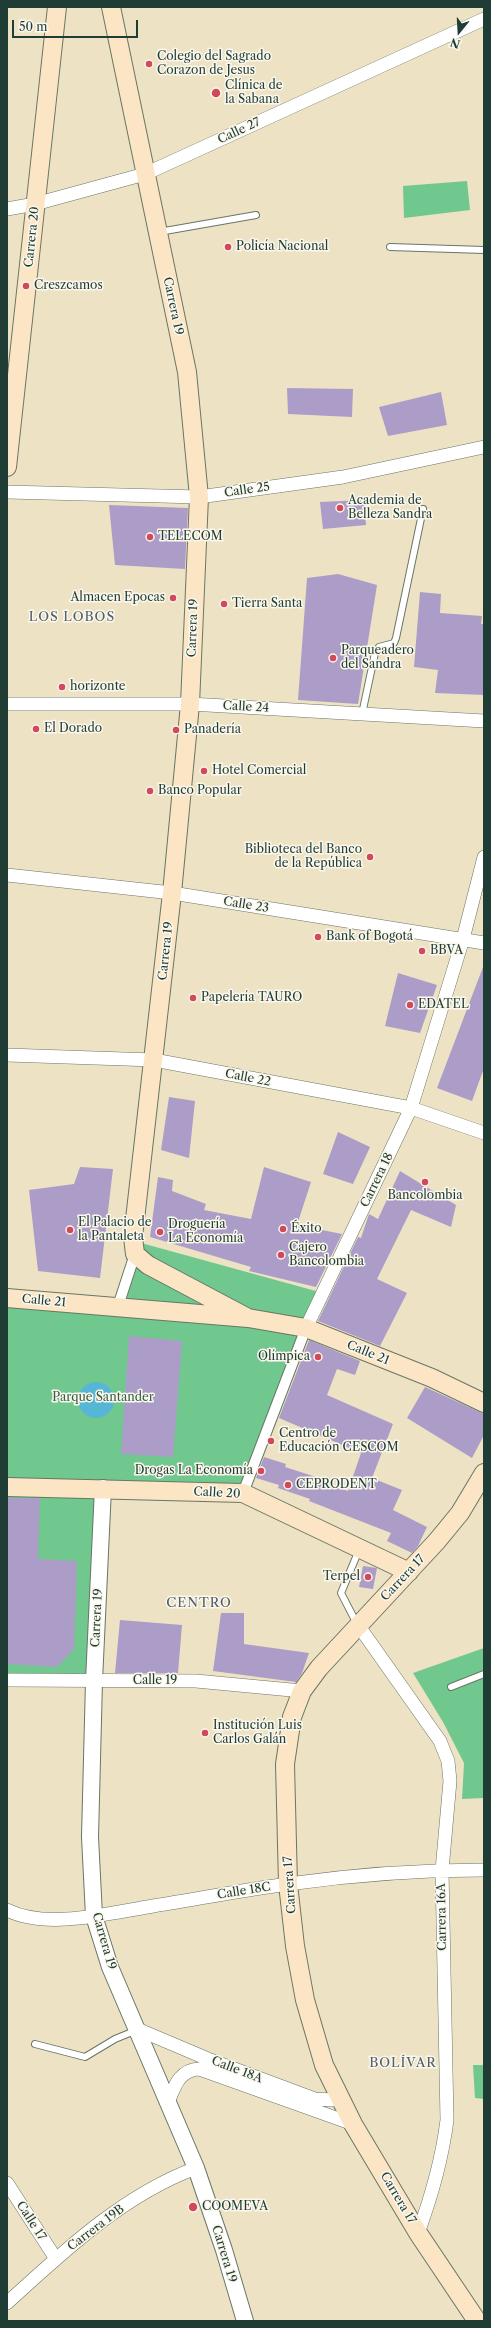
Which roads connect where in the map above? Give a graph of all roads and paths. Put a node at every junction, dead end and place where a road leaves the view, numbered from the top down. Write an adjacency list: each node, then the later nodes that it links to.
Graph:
1 (57, 7): 5 (main road, Carrera 20)
2 (111, 7): 4 (main road, Carrera 19)
3 (484, 19): 4 (street, Calle 27)
4 (145, 174): 5 (street, Calle 27); 8 (main road, Carrera 19)
5 (35, 204): 6 (street, Calle 27); 12 (main road, Carrera 20)
6 (7, 209)
7 (256, 215): 8 (lane)
8 (157, 232): 14 (main road, Carrera 19)
9 (390, 247): 10 (lane)
10 (484, 250)
11 (484, 447): 14 (street, Calle 25)
12 (7, 467)
13 (7, 492): 14 (street, Calle 25)
14 (199, 496): 17 (main road, Carrera 19)
15 (424, 509): 18 (lane)
16 (7, 704): 17 (street, Calle 24)
17 (190, 704): 18 (street, Calle 24); 22 (main road, Carrera 19)
18 (362, 714): 19 (street, Calle 24)
19 (484, 721)
20 (484, 857): 23 (street, Carrera 18)
21 (7, 875): 22 (street, Calle 23)
22 (172, 893): 23 (street, Calle 23); 26 (main road, Carrera 19)
23 (463, 938): 24 (street, Calle 23); 27 (street, Carrera 18)
24 (484, 943)
25 (7, 1055): 26 (street, Calle 22)
26 (154, 1060): 27 (street, Calle 22); 29 (main road, Carrera 19)
27 (411, 1108): 28 (street, Calle 22); 33 (street, Carrera 18)
28 (484, 1133)
29 (135, 1254): 31 (street); 32 (main road, Calle 21)
30 (7, 1298): 31 (main road, Calle 21)
31 (118, 1306): 32 (main road, Calle 21)
32 (248, 1318): 33 (main road, Calle 21)
33 (306, 1328): 34 (main road, Calle 21); 38 (street, Carrera 18)
34 (484, 1403)
35 (484, 1473): 40 (main road, Carrera 17)
36 (7, 1487): 37 (main road, Calle 20)
37 (103, 1488): 38 (main road, Calle 20); 44 (street, Carrera 19)
38 (243, 1493): 39 (main road, Calle 20)
39 (360, 1549): 40 (main road, Calle 20); 41 (lane)
40 (409, 1572): 41 (main road, Carrera 17)
41 (358, 1625): 46 (main road, Carrera 17); 47 (street, Carrera 16A)
42 (484, 1674): 45 (lane)
43 (7, 1680): 44 (street, Calle 19)
44 (94, 1681): 46 (street, Calle 19); 51 (street, Carrera 19)
45 (451, 1687)
46 (302, 1692): 49 (main road, Carrera 17)
47 (442, 1870): 48 (street, Calle 18C); 49 (street, Calle 18C); 59 (street, Carrera 16A)
48 (484, 1870)
49 (288, 1884): 51 (street, Calle 18C); 54 (main road, Carrera 17)
50 (7, 1910): 51 (street, Calle 18C)
51 (94, 1916): 52 (street, Carrera 19)
52 (138, 2029): 53 (lane); 54 (street, Calle 18A); 55 (street, Carrera 19)
53 (35, 2044)
54 (339, 2098): 56 (main road, Carrera 17)
55 (168, 2100): 56 (street, Calle 18A); 57 (street, Carrera 19)
56 (353, 2124): 59 (main road, Carrera 17)
57 (196, 2168): 60 (street, Carrera 19B); 62 (street, Carrera 19)
58 (7, 2183): 60 (street, Calle 17)
59 (418, 2233): 63 (main road, Carrera 17)
60 (56, 2259): 61 (street, Carrera 19B)
61 (7, 2303)
62 (245, 2321)
63 (477, 2321)

